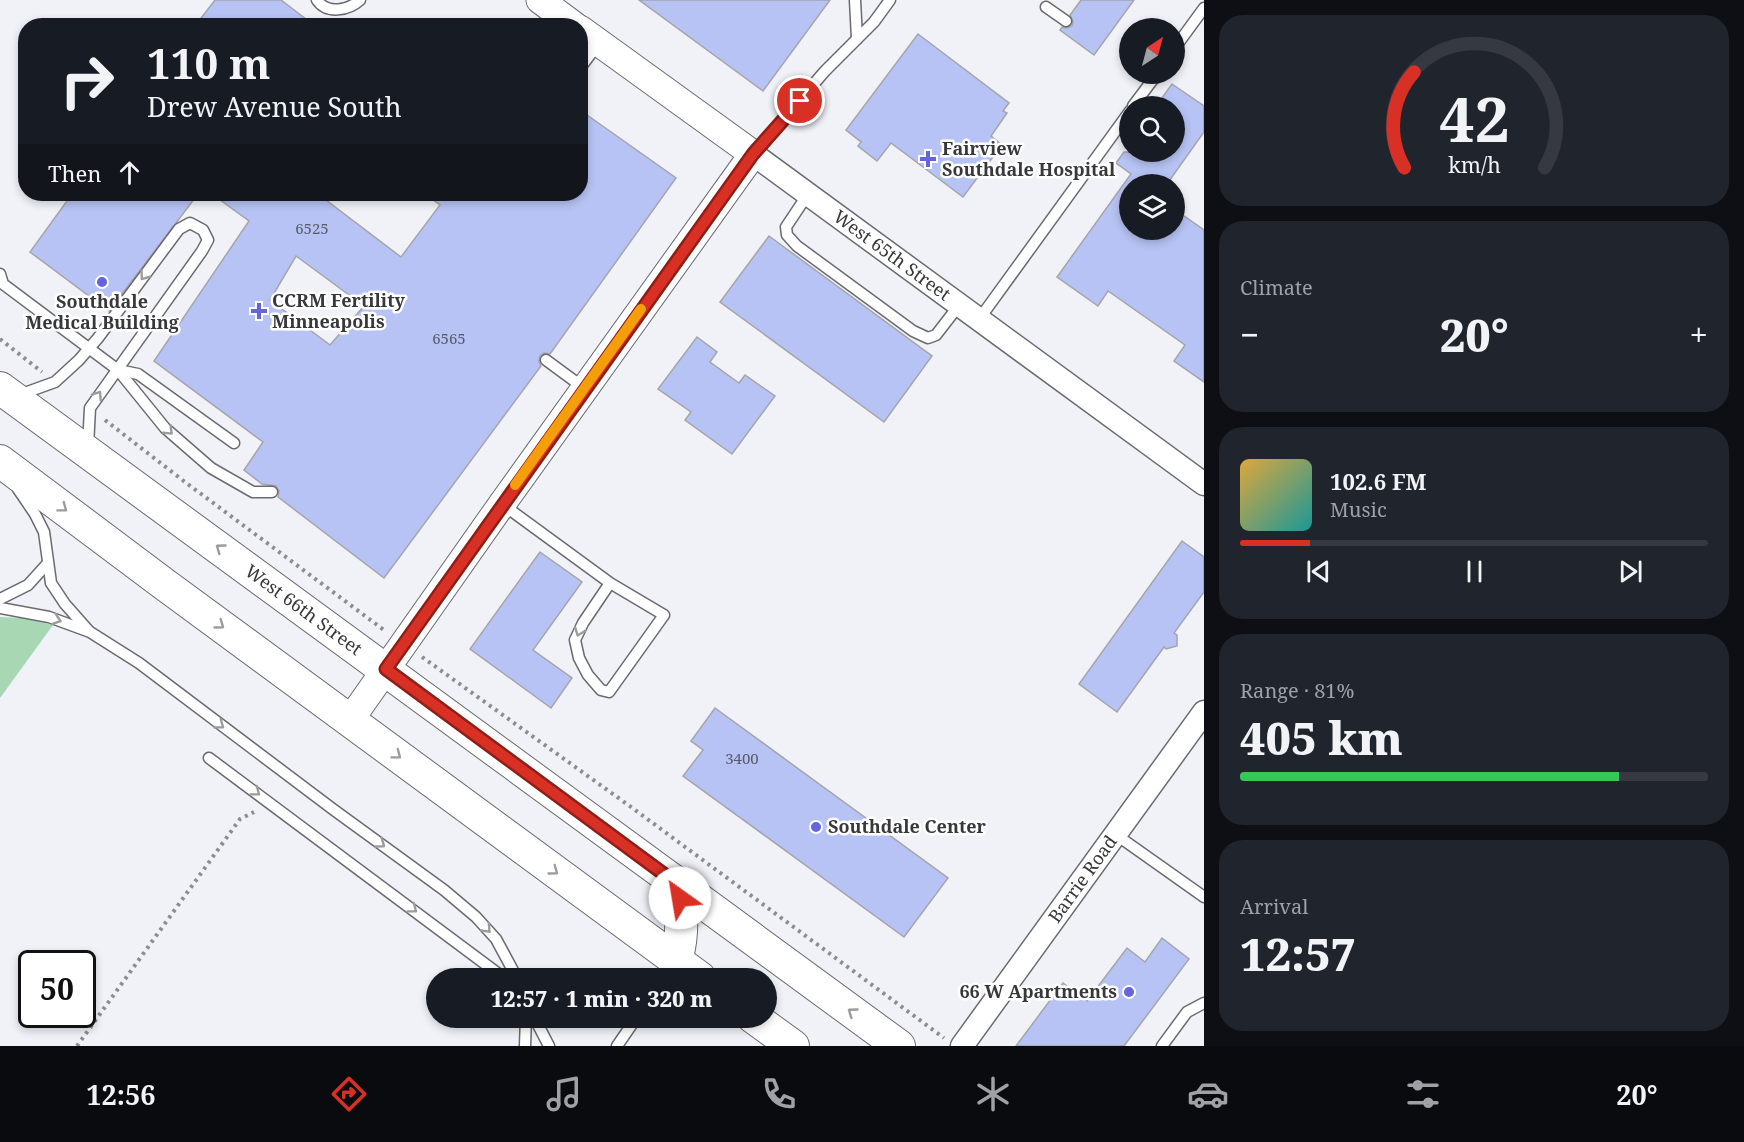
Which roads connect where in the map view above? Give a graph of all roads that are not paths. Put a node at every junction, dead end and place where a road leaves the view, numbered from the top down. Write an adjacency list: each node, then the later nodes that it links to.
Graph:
1 (317, 0): 2 (lane)
2 (360, 0)
3 (540, 0): 8 (street)
4 (855, 0): 12 (lane)
5 (890, 0): 12 (lane)
6 (1046, 7): 9 (lane)
7 (1204, 8): 10 (lane)
8 (564, 18)
9 (1066, 21)
10 (1185, 34)
11 (590, 36): 14 (street, West 65th Street)
12 (857, 39): 14 (lane)
13 (1119, 126): 18 (lane)
14 (753, 154): 15 (street, West 65th Street); 22 (street)
15 (808, 194): 17 (street, West 65th Street); 17 (lane)
16 (0, 274): 19 (lane)
17 (960, 304): 18 (street, West 65th Street)
18 (980, 318): 27 (street, West 65th Street)
19 (89, 348): 21 (lane); 21 (lane, one-way to 19); 23 (lane)
20 (546, 360): 22 (lane)
21 (117, 370): 24 (lane); 25 (lane, one-way to 21); 28 (lane, one-way to 28)
22 (585, 388): 29 (street)
23 (6, 393): 25 (main road, West 66th Street)
24 (234, 443)
25 (88, 451): 35 (main road, West 66th Street, one-way to 25)
26 (0, 461): 30 (lane); 37 (main road, one-way to 37)
27 (1204, 484)
28 (272, 492)
29 (502, 504): 31 (lane); 35 (street)
30 (47, 564): 32 (lane); 34 (lane)
31 (610, 583): 31 (lane, one-way to 31)
32 (0, 599)
33 (0, 608): 34 (lane, one-way to 34)
34 (90, 632): 43 (lane, one-way to 43)
35 (386, 669): 37 (street); 40 (main road, West 66th Street)
36 (1204, 712): 39 (street, Barrie Road)
37 (350, 720): 44 (main road, one-way to 44)
38 (209, 758): 42 (lane, one-way to 42)
39 (1115, 834): 41 (lane); 56 (street, Barrie Road)
40 (676, 883): 45 (main road); 55 (main road, West 66th Street, one-way to 40)
41 (1204, 897)
42 (491, 968)
43 (512, 968)
44 (679, 968)
45 (682, 968)
46 (1204, 1003): 57 (lane)
47 (526, 1028): 51 (lane)
48 (540, 1028): 52 (lane)
49 (629, 1028): 53 (lane)
50 (768, 1028): 54 (main road)
51 (525, 1046)
52 (549, 1046)
53 (617, 1046)
54 (793, 1046)
55 (899, 1046)
56 (962, 1046)
57 (1162, 1046)

